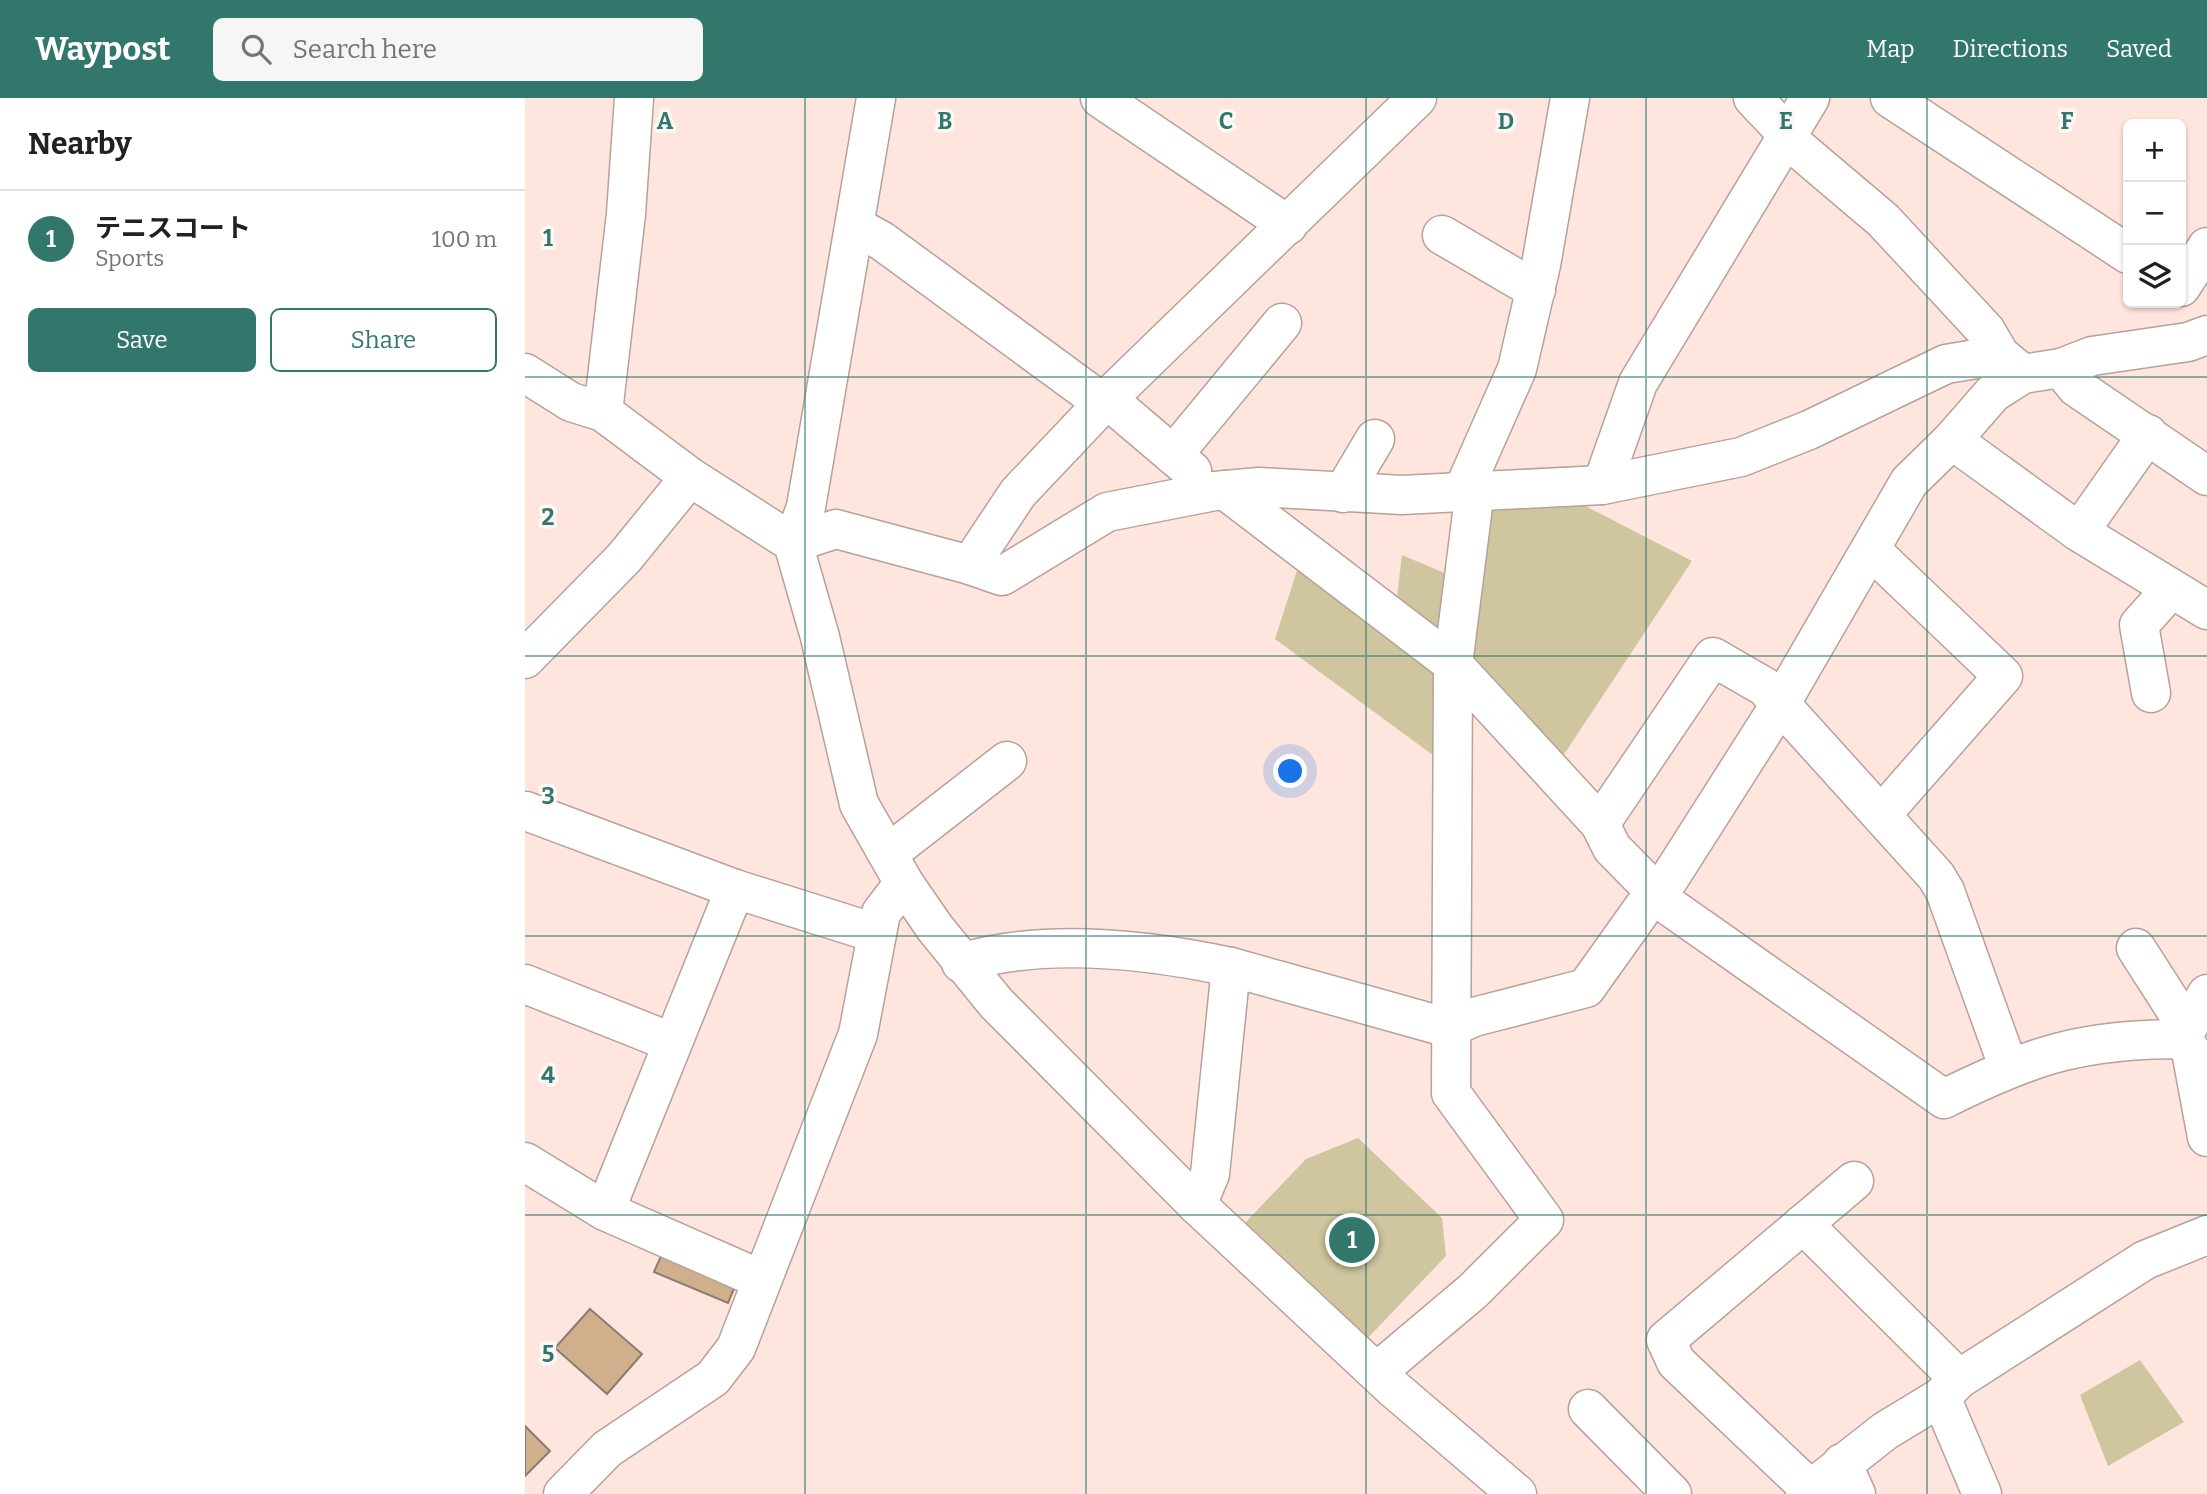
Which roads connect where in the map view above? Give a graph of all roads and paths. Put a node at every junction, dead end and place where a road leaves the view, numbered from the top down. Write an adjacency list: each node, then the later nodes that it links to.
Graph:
1 (634, 98): 25 (street)
2 (876, 98): 11 (street)
3 (1100, 98): 10 (street)
4 (1417, 98): 10 (street)
5 (1570, 98): 16 (street)
6 (1753, 98): 9 (street)
7 (1809, 98): 9 (street)
8 (1890, 98): 14 (street)
9 (1787, 136): 21 (street); 32 (street)
10 (1288, 225): 24 (street)
11 (855, 226): 24 (street); 37 (street)
12 (1442, 235): 16 (street)
13 (2207, 247): 15 (street)
14 (2123, 251)
15 (2186, 280)
16 (1536, 290): 34 (street)
17 (2186, 291): 18 (street)
18 (2207, 302)
19 (1282, 323): 29 (street)
20 (2207, 335): 22 (street)
21 (2011, 365): 22 (street); 28 (street); 32 (street)
22 (2061, 368): 26 (street)
23 (525, 373): 25 (street)
24 (1105, 401): 29 (street); 39 (street)
25 (603, 412): 31 (street)
26 (2148, 434): 30 (street); 36 (street)
27 (1375, 439): 35 (street)
28 (1952, 440): 36 (street); 38 (street)
29 (1173, 455): 33 (street)
30 (2207, 475)
31 (690, 477): 37 (street); 42 (street)
32 (1602, 485): 34 (street)
33 (1220, 490): 35 (street); 39 (street); 43 (street)
34 (1469, 491): 35 (street); 43 (street)
35 (1343, 493)
36 (2079, 532): 40 (street)
37 (793, 543): 39 (street); 50 (street)
38 (1871, 550): 45 (street); 48 (street)
39 (970, 565)
40 (2171, 589): 41 (street); 44 (street)
41 (2207, 610)
42 (525, 659)
43 (1453, 664): 49 (street); 59 (street)
44 (2151, 693)
45 (1781, 703): 48 (street); 49 (street); 52 (street)
46 (1007, 761): 50 (street)
47 (525, 812): 51 (street)
48 (1882, 814): 62 (street)
49 (1600, 824): 52 (street)
50 (896, 868): 53 (street); 55 (street)
51 (735, 889): 53 (street); 61 (street)
52 (1657, 894): 59 (street); 62 (street)
53 (875, 933): 70 (street)
54 (2136, 948): 60 (street)
55 (961, 963): 56 (street); 66 (street)
56 (1231, 967): 59 (street); 66 (street)
57 (525, 984): 61 (street)
58 (2207, 994): 60 (street)
59 (1449, 1028): 71 (street)
60 (2184, 1033): 62 (street); 63 (street)
61 (671, 1042): 67 (street)
62 (2008, 1066)
63 (2207, 1137)
64 (525, 1162): 67 (street)
65 (1854, 1181): 68 (street)
66 (1197, 1205): 71 (street)
67 (605, 1211): 70 (street)
68 (1803, 1224): 72 (street); 75 (street)
69 (2207, 1235): 72 (street)
70 (760, 1279): 76 (street)
71 (1377, 1371): 77 (street)
72 (1950, 1388): 74 (street); 79 (street)
73 (1588, 1409): 78 (street)
74 (1849, 1478): 75 (street)
75 (1807, 1492)
76 (563, 1494)
77 (1517, 1494)
78 (1672, 1494)
79 (1982, 1494)

